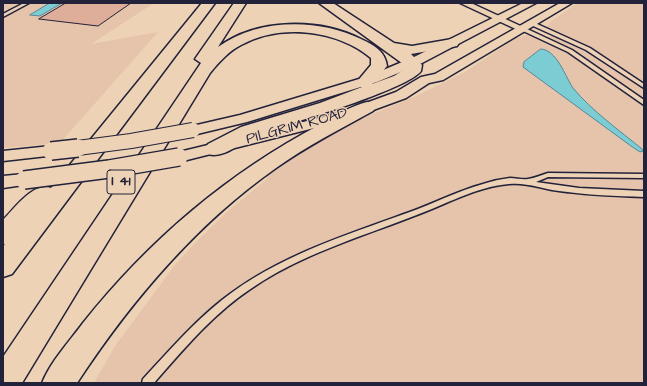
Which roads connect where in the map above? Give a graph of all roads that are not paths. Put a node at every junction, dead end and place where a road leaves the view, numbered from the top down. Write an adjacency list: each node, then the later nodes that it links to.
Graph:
1 (28, 3): 11 (lane)
2 (201, 3): 28 (highway)
3 (209, 3): 29 (highway)
4 (240, 3): 30 (highway, I 41)
5 (325, 3): 14 (highway)
6 (464, 3): 12 (street)
7 (481, 3): 12 (street)
8 (531, 3): 12 (street)
9 (547, 3): 13 (street)
10 (567, 3): 13 (street, PILGRIM ROAD)
11 (3, 16)
12 (506, 19): 13 (street); 15 (street, PILGRIM ROAD)
13 (526, 24): 17 (street, PILGRIM ROAD); 19 (lane); 20 (lane)
14 (388, 46): 15 (highway); 16 (highway)
15 (449, 53): 16 (street, PILGRIM ROAD); 17 (street)
16 (412, 63): 18 (street, PILGRIM ROAD); 22 (highway)
17 (439, 77): 21 (street, PILGRIM ROAD)
18 (364, 83): 23 (street, PILGRIM ROAD, bridge); 31 (highway)
19 (644, 86)
20 (644, 103)
21 (367, 107): 22 (street, PILGRIM ROAD); 32 (highway)
22 (215, 149): 26 (street, PILGRIM ROAD, bridge)
23 (3, 156)
24 (644, 176): 25 (lane)
25 (530, 181): 27 (lane); 33 (lane)
26 (3, 182)
27 (644, 194)
28 (3, 235)
29 (3, 266)
30 (3, 360)
31 (4, 383)
32 (58, 383)
33 (147, 383)

